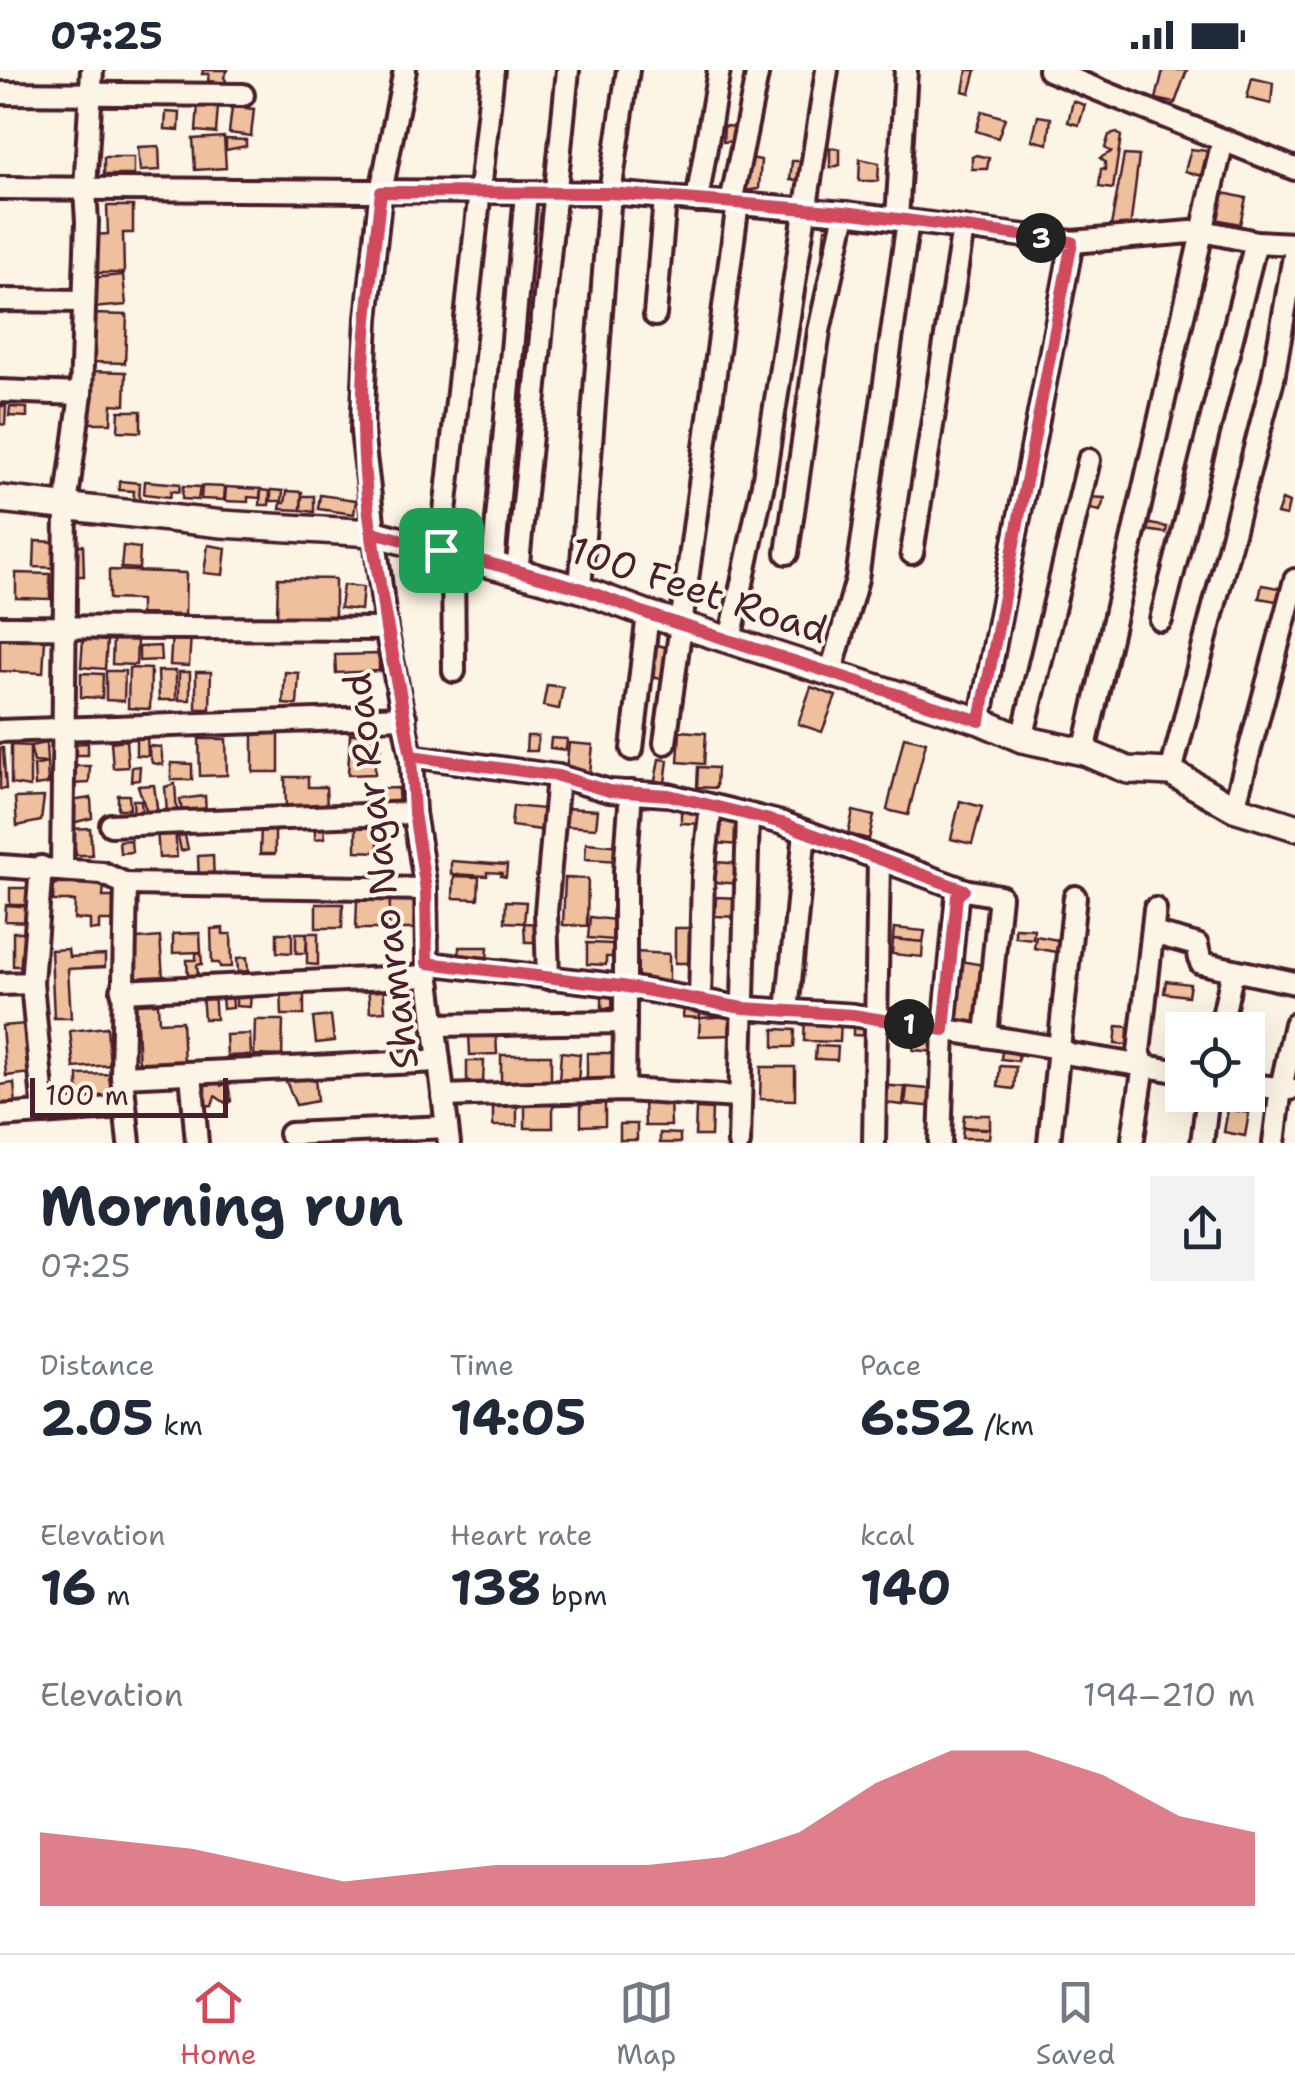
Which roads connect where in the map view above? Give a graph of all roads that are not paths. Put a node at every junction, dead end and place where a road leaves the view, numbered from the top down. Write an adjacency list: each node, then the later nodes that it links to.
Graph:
1 (92, 70): 13 (street)
2 (405, 70): 20 (street, Shamrao Nagar Road)
3 (493, 70): 19 (street)
4 (568, 70): 23 (street)
5 (628, 70): 22 (street)
6 (718, 70): 25 (street)
7 (758, 70): 26 (street)
8 (827, 70): 27 (street)
9 (906, 70): 29 (street)
10 (1049, 70): 11 (street)
11 (1098, 80): 15 (street)
12 (0, 93): 13 (street)
13 (92, 94): 14 (street); 18 (street)
14 (243, 95)
15 (1223, 140): 16 (street); 31 (street)
16 (1295, 169)
17 (0, 188): 18 (street)
18 (85, 190): 20 (street); 36 (street)
19 (479, 191): 20 (street); 21 (street); 44 (street)
20 (381, 192): 43 (street, Shamrao Nagar Road)
21 (526, 193): 23 (street); 47 (street)
22 (610, 193): 23 (street); 24 (street); 49 (street)
23 (556, 195): 47 (street)
24 (665, 199): 25 (street); 37 (street)
25 (698, 201): 26 (street)
26 (734, 203): 27 (street); 52 (street)
27 (806, 210): 28 (street); 56 (street)
28 (845, 212): 29 (street); 45 (street)
29 (902, 220): 30 (street); 58 (street)
30 (963, 228): 32 (street); 46 (street)
31 (1203, 231): 32 (street); 33 (street); 66 (street)
32 (1072, 242): 60 (street)
33 (1256, 242): 34 (street); 51 (street)
34 (1295, 247): 68 (street)
35 (0, 300): 36 (street)
36 (84, 301): 39 (street)
37 (655, 315)
38 (0, 391): 39 (street)
39 (81, 394): 42 (street)
40 (1088, 460): 63 (street)
41 (0, 499): 42 (main road, 100 Feet Road)
42 (66, 506): 43 (main road, 100 Feet Road); 54 (street)
43 (373, 532): 44 (main road, 100 Feet Road); 55 (street, Shamrao Nagar Road)
44 (447, 551): 47 (main road, 100 Feet Road); 57 (street)
45 (786, 552)
46 (912, 553)
47 (505, 569): 49 (main road, 100 Feet Road)
48 (1295, 580): 72 (street)
49 (580, 588): 50 (main road, 100 Feet Road)
50 (648, 614): 52 (main road, 100 Feet Road); 65 (street)
51 (1161, 620)
52 (680, 624): 56 (main road, 100 Feet Road); 64 (street)
53 (0, 626): 54 (street)
54 (64, 627): 55 (street); 61 (street)
55 (386, 629): 59 (street, Shamrao Nagar Road)
56 (730, 640): 58 (main road, 100 Feet Road)
57 (454, 671)
58 (831, 672): 60 (main road, 100 Feet Road)
59 (406, 717): 61 (street); 67 (street, Shamrao Nagar Road)
60 (980, 721): 63 (main road, 100 Feet Road)
61 (63, 730): 62 (street); 80 (street)
62 (0, 731)
63 (1022, 739): 66 (main road, 100 Feet Road)
64 (665, 743)
65 (632, 749)
66 (1084, 752): 68 (main road, 100 Feet Road)
67 (411, 756): 69 (street); 73 (street, Shamrao Nagar Road)
68 (1172, 772): 72 (main road, 100 Feet Road)
69 (558, 776): 70 (street); 89 (street)
70 (631, 792): 71 (street); 93 (street)
71 (711, 806): 74 (street); 95 (street)
72 (1234, 808): 76 (main road, 100 Feet Road)
73 (414, 813): 75 (street); 82 (street, Shamrao Nagar Road)
74 (748, 815): 77 (street); 96 (street)
75 (111, 826)
76 (1295, 827)
77 (805, 832): 78 (street); 97 (street)
78 (880, 860): 83 (street); 99 (street)
79 (0, 866): 80 (street)
80 (52, 868): 81 (street); 92 (street)
81 (126, 884): 82 (street); 94 (street)
82 (426, 890): 87 (street, Shamrao Nagar Road)
83 (964, 890): 103 (street); 104 (street)
84 (1075, 896): 105 (street)
85 (1155, 908): 86 (street)
86 (1153, 933): 88 (street); 107 (street)
87 (428, 970): 89 (street); 94 (street); 101 (street, Shamrao Nagar Road)
88 (1234, 970): 90 (street); 98 (street)
89 (548, 978): 93 (street)
90 (1295, 983)
91 (0, 984): 92 (street)
92 (32, 984): 117 (street)
93 (622, 986): 95 (street); 100 (street)
94 (122, 992): 110 (street)
95 (700, 1000): 96 (street)
96 (743, 1008): 97 (street); 114 (street)
97 (787, 1011): 99 (street)
98 (1224, 1012)
99 (876, 1018): 103 (street); 125 (street)
100 (625, 1022): 101 (street); 112 (street)
101 (434, 1024): 106 (street, Shamrao Nagar Road)
102 (1295, 1024): 111 (street)
103 (944, 1030): 104 (street); 126 (street)
104 (986, 1036): 105 (street)
105 (1059, 1048): 107 (street); 127 (street)
106 (439, 1061): 109 (street); 113 (street, Shamrao Nagar Road)
107 (1144, 1064): 108 (street); 121 (street)
108 (1165, 1068)
109 (190, 1073): 110 (street); 123 (street)
110 (122, 1076): 115 (street)
111 (1288, 1088): 129 (street)
112 (624, 1090): 113 (street); 114 (street)
113 (443, 1096): 120 (street, Shamrao Nagar Road)
114 (740, 1097): 124 (street)
115 (125, 1106): 117 (street); 122 (street)
116 (1206, 1112): 128 (street)
117 (44, 1113): 118 (street)
118 (0, 1116)
119 (290, 1134): 120 (street)
120 (448, 1135)
121 (1133, 1138)
122 (128, 1143)
123 (197, 1143)
124 (739, 1143)
125 (874, 1143)
126 (940, 1143)
127 (1050, 1143)
128 (1202, 1143)
129 (1274, 1143)

